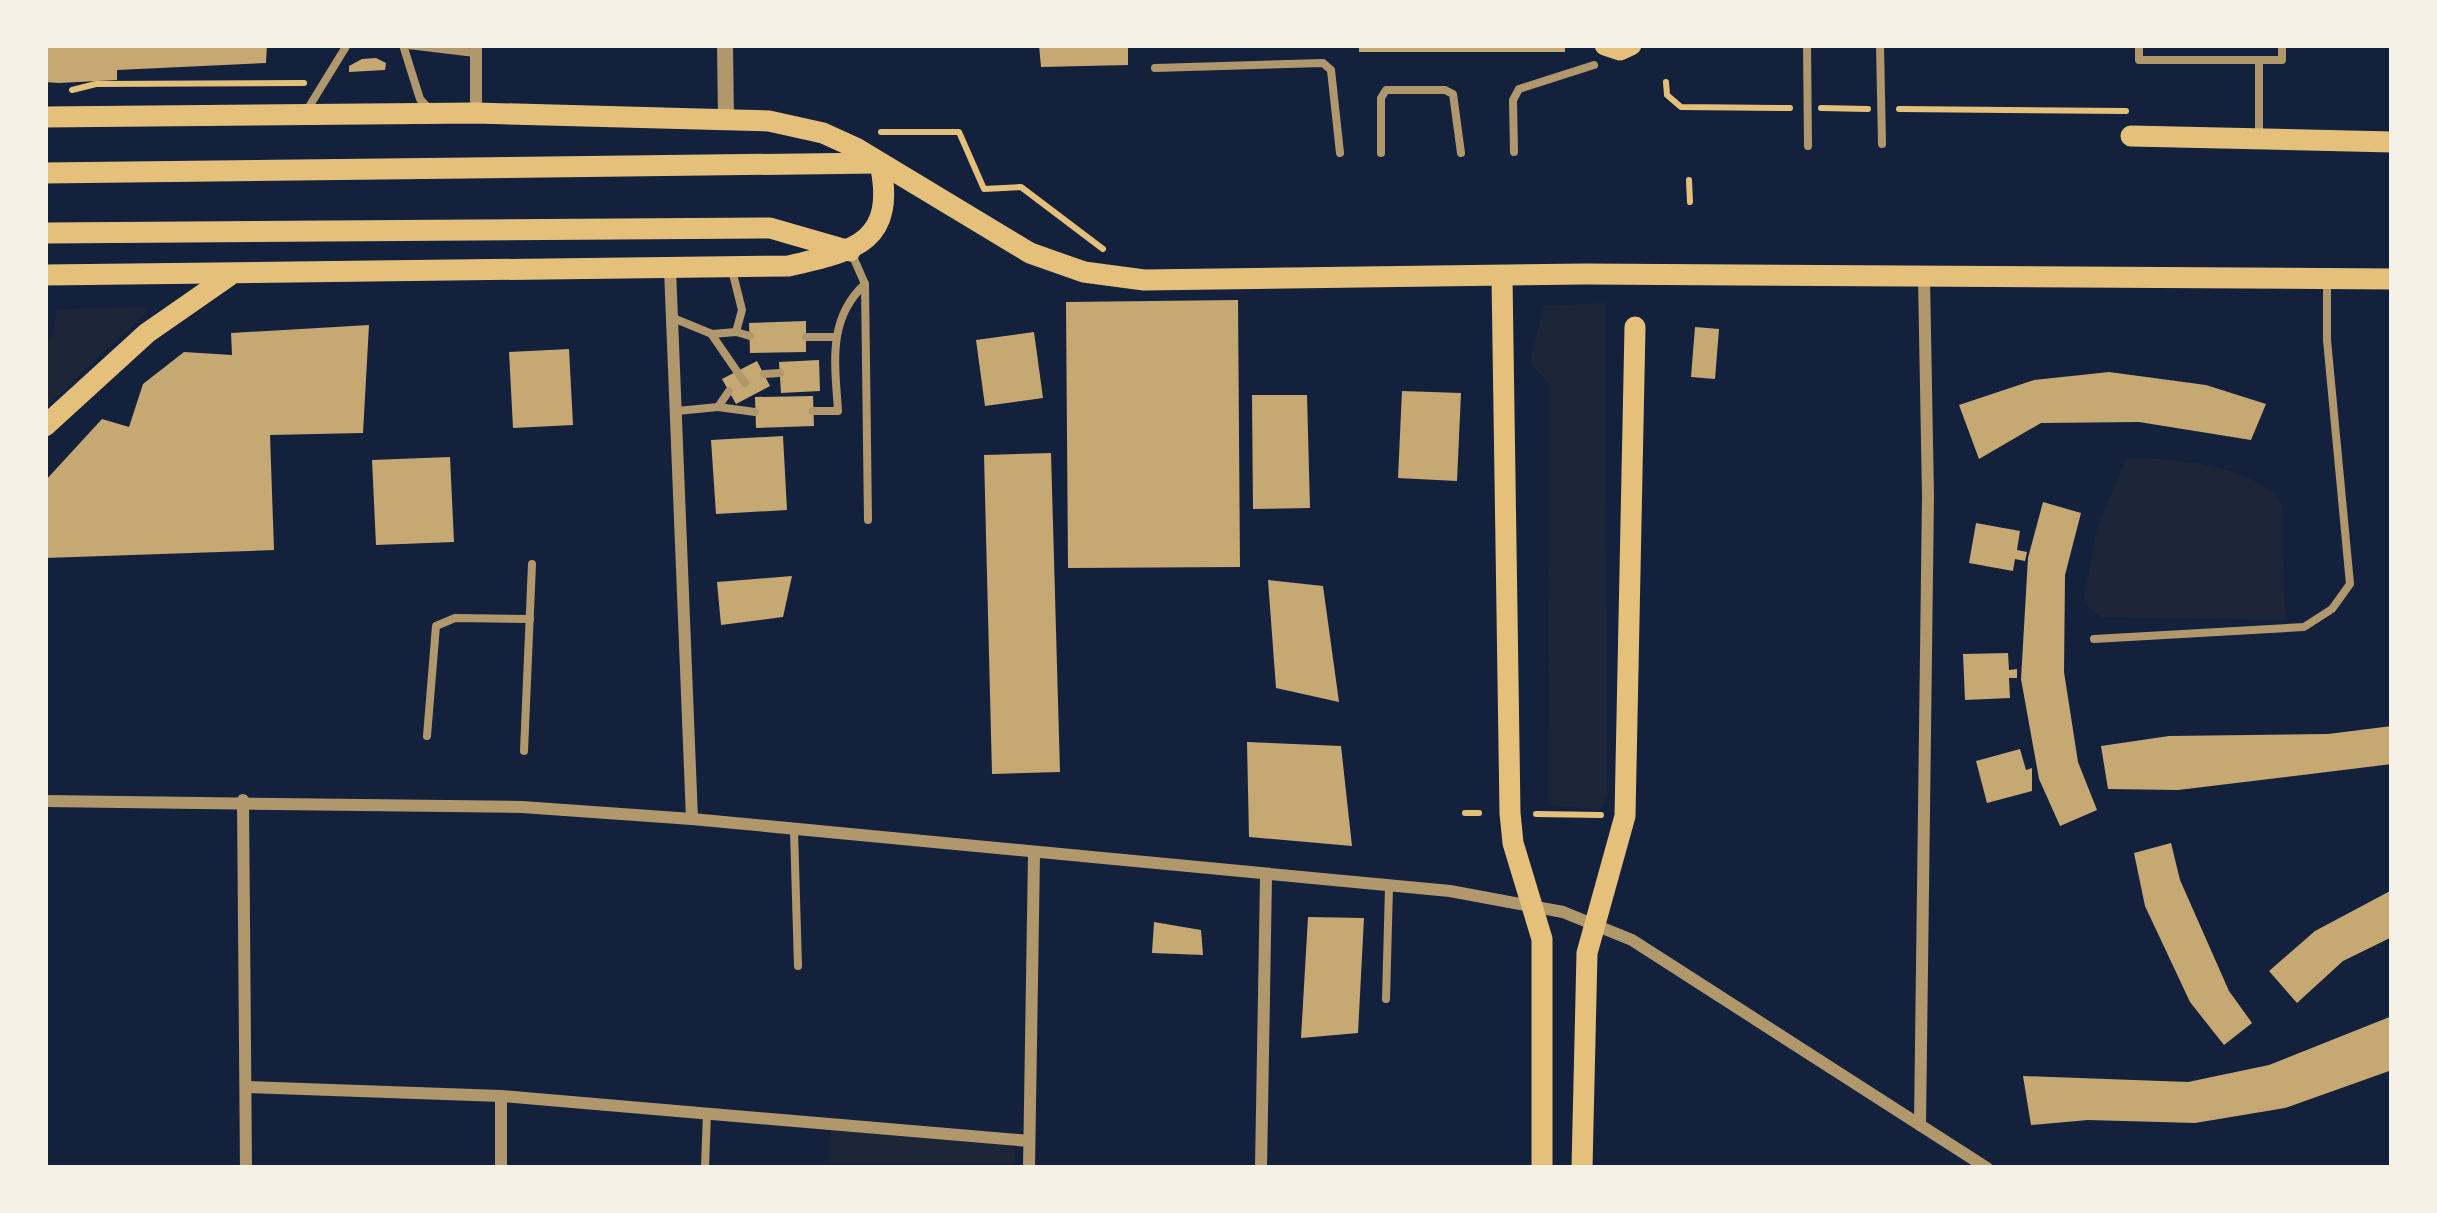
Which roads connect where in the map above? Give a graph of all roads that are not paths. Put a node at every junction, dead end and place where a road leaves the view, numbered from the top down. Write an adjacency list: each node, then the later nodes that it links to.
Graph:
1 (346, 45): 14 (lane)
2 (406, 45): 9 (lane); 15 (lane)
3 (724, 45): 17 (street)
4 (1630, 45): 10 (main road)
5 (1808, 45): 22 (lane)
6 (1880, 45): 21 (lane)
7 (2140, 45): 11 (lane)
8 (2282, 45): 11 (lane)
9 (476, 49): 13 (street)
10 (1599, 55): 23 (lane)
11 (2259, 60): 19 (lane)
12 (1155, 68): 24 (lane)
13 (476, 113): 15 (main road); 17 (main road)
14 (304, 115): 15 (main road); 16 (main road)
15 (434, 115)
16 (45, 116)
17 (726, 119): 27 (main road)
18 (2131, 136): 19 (main road)
19 (2259, 139): 20 (main road)
20 (2392, 142)
21 (1882, 144)
22 (1808, 146)
23 (1514, 152)
24 (1340, 153)
25 (1381, 153): 26 (lane)
26 (1461, 153)
27 (880, 163): 28 (main road); 30 (main road); 35 (main road)
28 (45, 173)
29 (45, 232): 30 (main road)
30 (850, 251): 32 (main road); 39 (lane)
31 (670, 268): 32 (main road); 34 (main road); 40 (street)
32 (731, 268): 42 (lane)
33 (45, 275): 34 (main road)
34 (229, 276): 57 (main road)
35 (1502, 277): 36 (main road); 71 (main road)
36 (1924, 278): 37 (main road); 78 (street)
37 (2327, 280): 38 (main road); 61 (lane)
38 (2392, 280)
39 (865, 284): 46 (lane); 58 (lane)
40 (672, 318): 43 (lane); 54 (street)
41 (1635, 327): 72 (main road)
42 (736, 332): 43 (lane); 44 (lane)
43 (712, 334): 51 (lane)
44 (750, 336)
45 (806, 337): 46 (lane)
46 (834, 337): 48 (lane)
47 (819, 372): 48 (lane)
48 (836, 372): 55 (lane)
49 (780, 373): 50 (lane)
50 (764, 374)
51 (746, 382)
52 (729, 391): 53 (lane)
53 (718, 407): 54 (lane); 56 (lane)
54 (676, 411): 66 (street)
55 (813, 411)
56 (755, 412)
57 (45, 426)
58 (868, 520)
59 (532, 564): 60 (lane)
60 (530, 619): 62 (lane); 63 (lane)
61 (2094, 639)
62 (427, 736)
63 (524, 751)
64 (243, 800): 65 (street); 66 (street); 75 (street)
65 (45, 801)
66 (692, 818): 67 (street)
67 (794, 828): 68 (street); 73 (lane)
68 (1034, 854): 69 (street); 79 (street)
69 (1266, 878): 70 (street); 84 (street)
70 (1389, 887): 71 (street); 74 (lane)
71 (1533, 904): 72 (street); 85 (main road)
72 (1593, 923): 78 (street); 86 (main road)
73 (798, 966)
74 (1386, 999)
75 (247, 1087): 76 (street); 80 (street)
76 (500, 1096): 77 (street); 81 (street)
77 (706, 1111): 79 (street); 82 (lane)
78 (1920, 1125): 87 (street)
79 (1029, 1141): 83 (street)
80 (246, 1168)
81 (501, 1168)
82 (705, 1168)
83 (1029, 1168)
84 (1261, 1168)
85 (1542, 1168)
86 (1582, 1168)
87 (1987, 1168)

